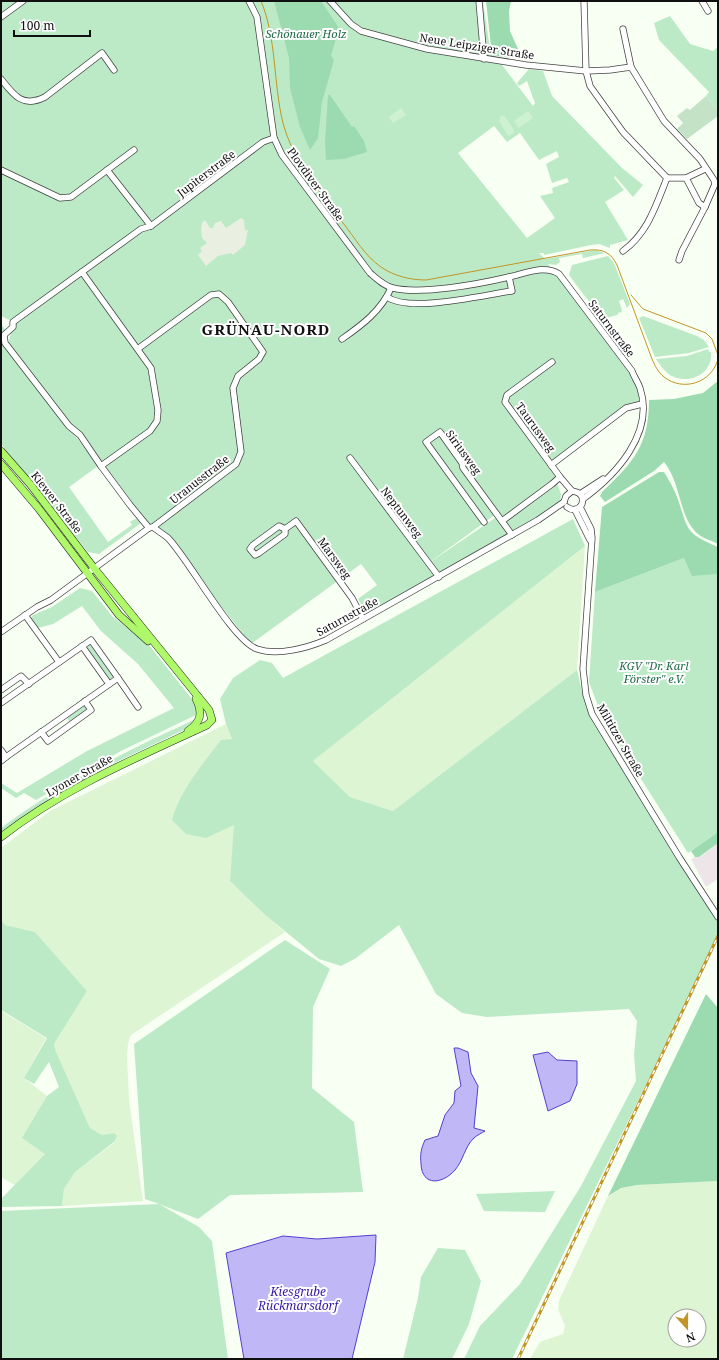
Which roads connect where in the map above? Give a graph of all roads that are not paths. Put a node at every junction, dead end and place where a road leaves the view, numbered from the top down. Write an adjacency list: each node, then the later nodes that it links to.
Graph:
1 (23, 1): 8 (street)
2 (248, 1): 15 (street, Plovdiver Straße)
3 (330, 1): 10 (street, Neue Leipziger Straße)
4 (479, 1): 10 (street)
5 (584, 1): 13 (street)
6 (702, 1): 7 (street)
7 (708, 11)
8 (1, 17)
9 (623, 29): 11 (street)
10 (484, 59): 13 (street, Neue Leipziger Straße)
11 (631, 67): 13 (street, Neue Leipziger Straße); 17 (street)
12 (114, 70): 14 (street)
13 (586, 71): 20 (street)
14 (1, 78)
15 (274, 138): 24 (street, Jupiterstraße); 30 (street, Plovdiver Straße)
16 (134, 150): 19 (street)
17 (705, 169): 21 (street); 22 (street)
18 (1, 170): 19 (street)
19 (107, 170): 24 (street)
20 (668, 178): 21 (street); 25 (street)
21 (686, 178): 23 (street)
22 (716, 185): 23 (street)
23 (705, 207): 26 (street)
24 (151, 226): 28 (street, Jupiterstraße)
25 (624, 251)
26 (679, 260)
27 (553, 270): 29 (street, Plovdiver Straße); 35 (street, Saturnstraße)
28 (82, 272): 33 (street); 40 (street)
29 (509, 277): 30 (street, Plovdiver Straße); 31 (street)
30 (391, 288): 31 (street)
31 (387, 297): 32 (street)
32 (342, 339)
33 (138, 348): 40 (street); 48 (street, Uranusstraße)
34 (552, 362): 39 (street, Taurusweg)
35 (642, 404): 39 (street); 43 (street, Saturnstraße)
36 (1, 451): 51 (main road, Kiewer Straße)
37 (350, 458): 53 (street, Neptunweg)
38 (1, 464): 52 (main road, Kiewer Straße)
39 (551, 464): 41 (street, Taurusweg)
40 (101, 466): 48 (street)
41 (560, 477): 42 (street, Taurusweg); 46 (street)
42 (570, 493): 43 (street); 44 (street)
43 (581, 496): 45 (street)
44 (566, 504): 45 (street); 50 (street, Saturnstraße)
45 (578, 508): 77 (street, Miltitzer Straße)
46 (502, 521): 47 (street, Siriusweg); 50 (street, Siriusweg)
47 (484, 522)
48 (151, 528): 51 (street, Uranusstraße); 55 (street, Saturnstraße)
49 (285, 529): 49 (street, Marsweg); 55 (street, Marsweg)
50 (512, 535): 53 (street, Saturnstraße)
51 (94, 568): 52 (street); 58 (main road, Kiewer Straße)
52 (86, 574): 54 (street); 58 (main road, Kiewer Straße)
53 (439, 577): 55 (street, Saturnstraße)
54 (25, 615): 56 (street); 59 (street)
55 (362, 619)
56 (1, 632)
57 (82, 646): 59 (street); 60 (street); 62 (street)
58 (168, 661): 64 (main road, Kiewer Straße)
59 (59, 662): 61 (street)
60 (118, 678): 62 (street); 68 (street)
61 (29, 684): 63 (street); 65 (street)
62 (109, 684): 66 (street)
63 (1, 689): 65 (street)
64 (191, 690): 72 (main road, Lyoner Straße); 72 (main road, Lyoner Straße)
65 (8, 698): 67 (street)
66 (85, 701): 69 (street); 70 (street)
67 (1, 703)
68 (138, 707)
69 (63, 717): 70 (street); 71 (street)
70 (69, 726): 71 (street)
71 (41, 732): 74 (street)
72 (172, 740): 76 (main road, Lyoner Straße)
73 (1, 750): 74 (street)
74 (6, 757): 75 (street)
75 (1, 761)
76 (1, 837)
77 (718, 917)

